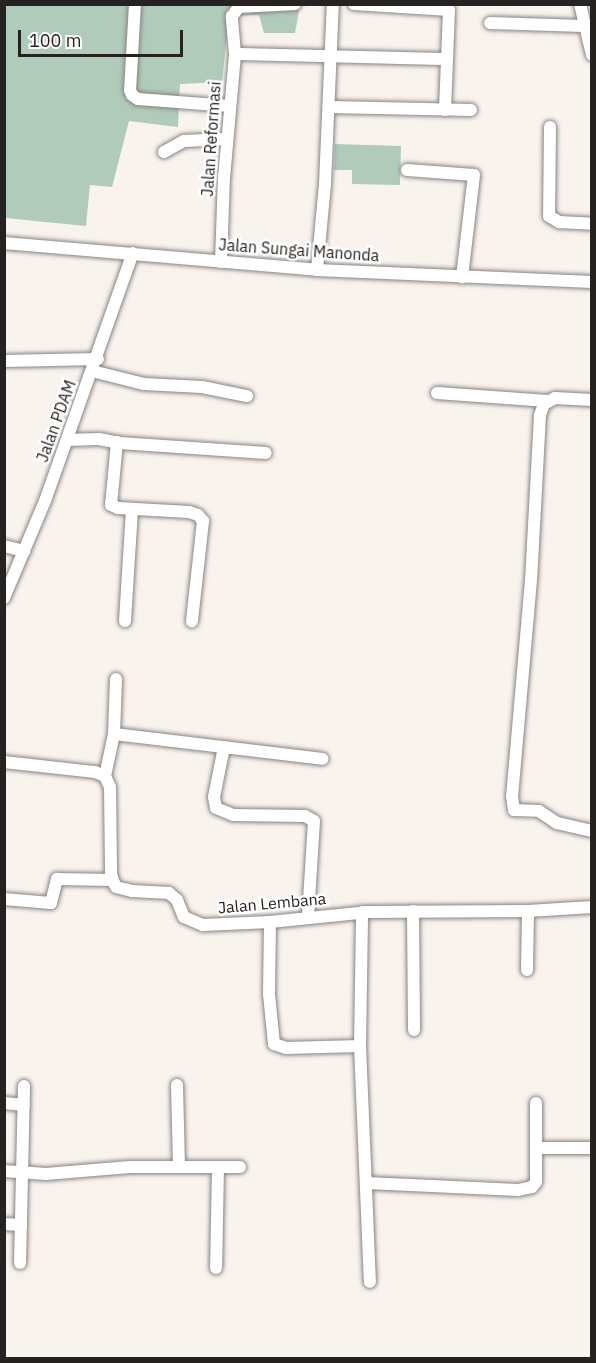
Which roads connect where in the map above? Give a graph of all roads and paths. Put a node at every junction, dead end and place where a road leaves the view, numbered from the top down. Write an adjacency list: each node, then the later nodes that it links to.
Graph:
1 (135, 4): 13 (street)
2 (295, 4): 9 (street, Jalan Reformasi)
3 (333, 4): 10 (street)
4 (354, 4): 6 (street)
5 (580, 4): 8 (street)
6 (431, 6): 12 (street)
7 (490, 23): 8 (street)
8 (584, 26): 11 (street)
9 (235, 54): 10 (street); 13 (street, Jalan Reformasi)
10 (331, 54): 12 (street); 14 (street)
11 (591, 55)
12 (446, 58): 15 (street)
13 (230, 106): 18 (street, Jalan Reformasi)
14 (329, 107): 15 (street); 25 (street)
15 (445, 110): 16 (street)
16 (471, 110)
17 (550, 127): 21 (street)
18 (227, 139): 19 (street); 24 (street, Jalan Reformasi)
19 (164, 152)
20 (408, 170): 26 (street)
21 (591, 224)
22 (4, 243): 23 (street, Jalan Sungai Manonda)
23 (133, 253): 24 (street, Jalan Sungai Manonda); 28 (street, Jalan PDAM)
24 (221, 262): 25 (street, Jalan Sungai Manonda)
25 (317, 270): 26 (street, Jalan Sungai Manonda)
26 (462, 277): 27 (street, Jalan Sungai Manonda)
27 (591, 282)
28 (98, 359): 29 (street); 30 (street, Jalan PDAM)
29 (4, 361)
30 (92, 371): 32 (street); 35 (street, Jalan PDAM)
31 (437, 393): 34 (street)
32 (247, 396)
33 (591, 399): 34 (street)
34 (548, 401): 50 (street)
35 (67, 440): 36 (street); 40 (street, Jalan PDAM)
36 (117, 442): 37 (street); 38 (street)
37 (266, 453)
38 (132, 509): 42 (street); 43 (street)
39 (4, 546): 40 (street)
40 (24, 551): 41 (street, Jalan PDAM)
41 (4, 598)
42 (126, 621)
43 (192, 621)
44 (116, 679): 45 (street)
45 (114, 734): 46 (street); 49 (street)
46 (224, 747): 47 (street); 57 (street)
47 (323, 759)
48 (4, 762): 49 (street)
49 (105, 776): 51 (street)
50 (591, 831)
51 (112, 880): 52 (street); 58 (street, Jalan Lembana)
52 (4, 899)
53 (591, 907): 55 (street, Jalan Lembana)
54 (413, 911): 55 (street, Jalan Lembana); 56 (street, Jalan Lembana); 60 (street)
55 (528, 911): 59 (street)
56 (362, 912): 57 (street, Jalan Lembana); 61 (street)
57 (308, 916): 58 (street, Jalan Lembana)
58 (270, 922): 61 (street)
59 (527, 970)
60 (414, 1030)
61 (360, 1046): 74 (street)
62 (177, 1085): 69 (street)
63 (24, 1086): 66 (street)
64 (4, 1103): 66 (street)
65 (536, 1103): 67 (street)
66 (24, 1105): 73 (street)
67 (536, 1148): 68 (street); 74 (street)
68 (591, 1148)
69 (179, 1167): 70 (street); 73 (street)
70 (218, 1167): 71 (street); 78 (street)
71 (240, 1167)
72 (4, 1171): 73 (street)
73 (22, 1173): 76 (street)
74 (367, 1183): 79 (street)
75 (4, 1224): 76 (street)
76 (21, 1225): 77 (street)
77 (20, 1263)
78 (216, 1268)
79 (370, 1282)

